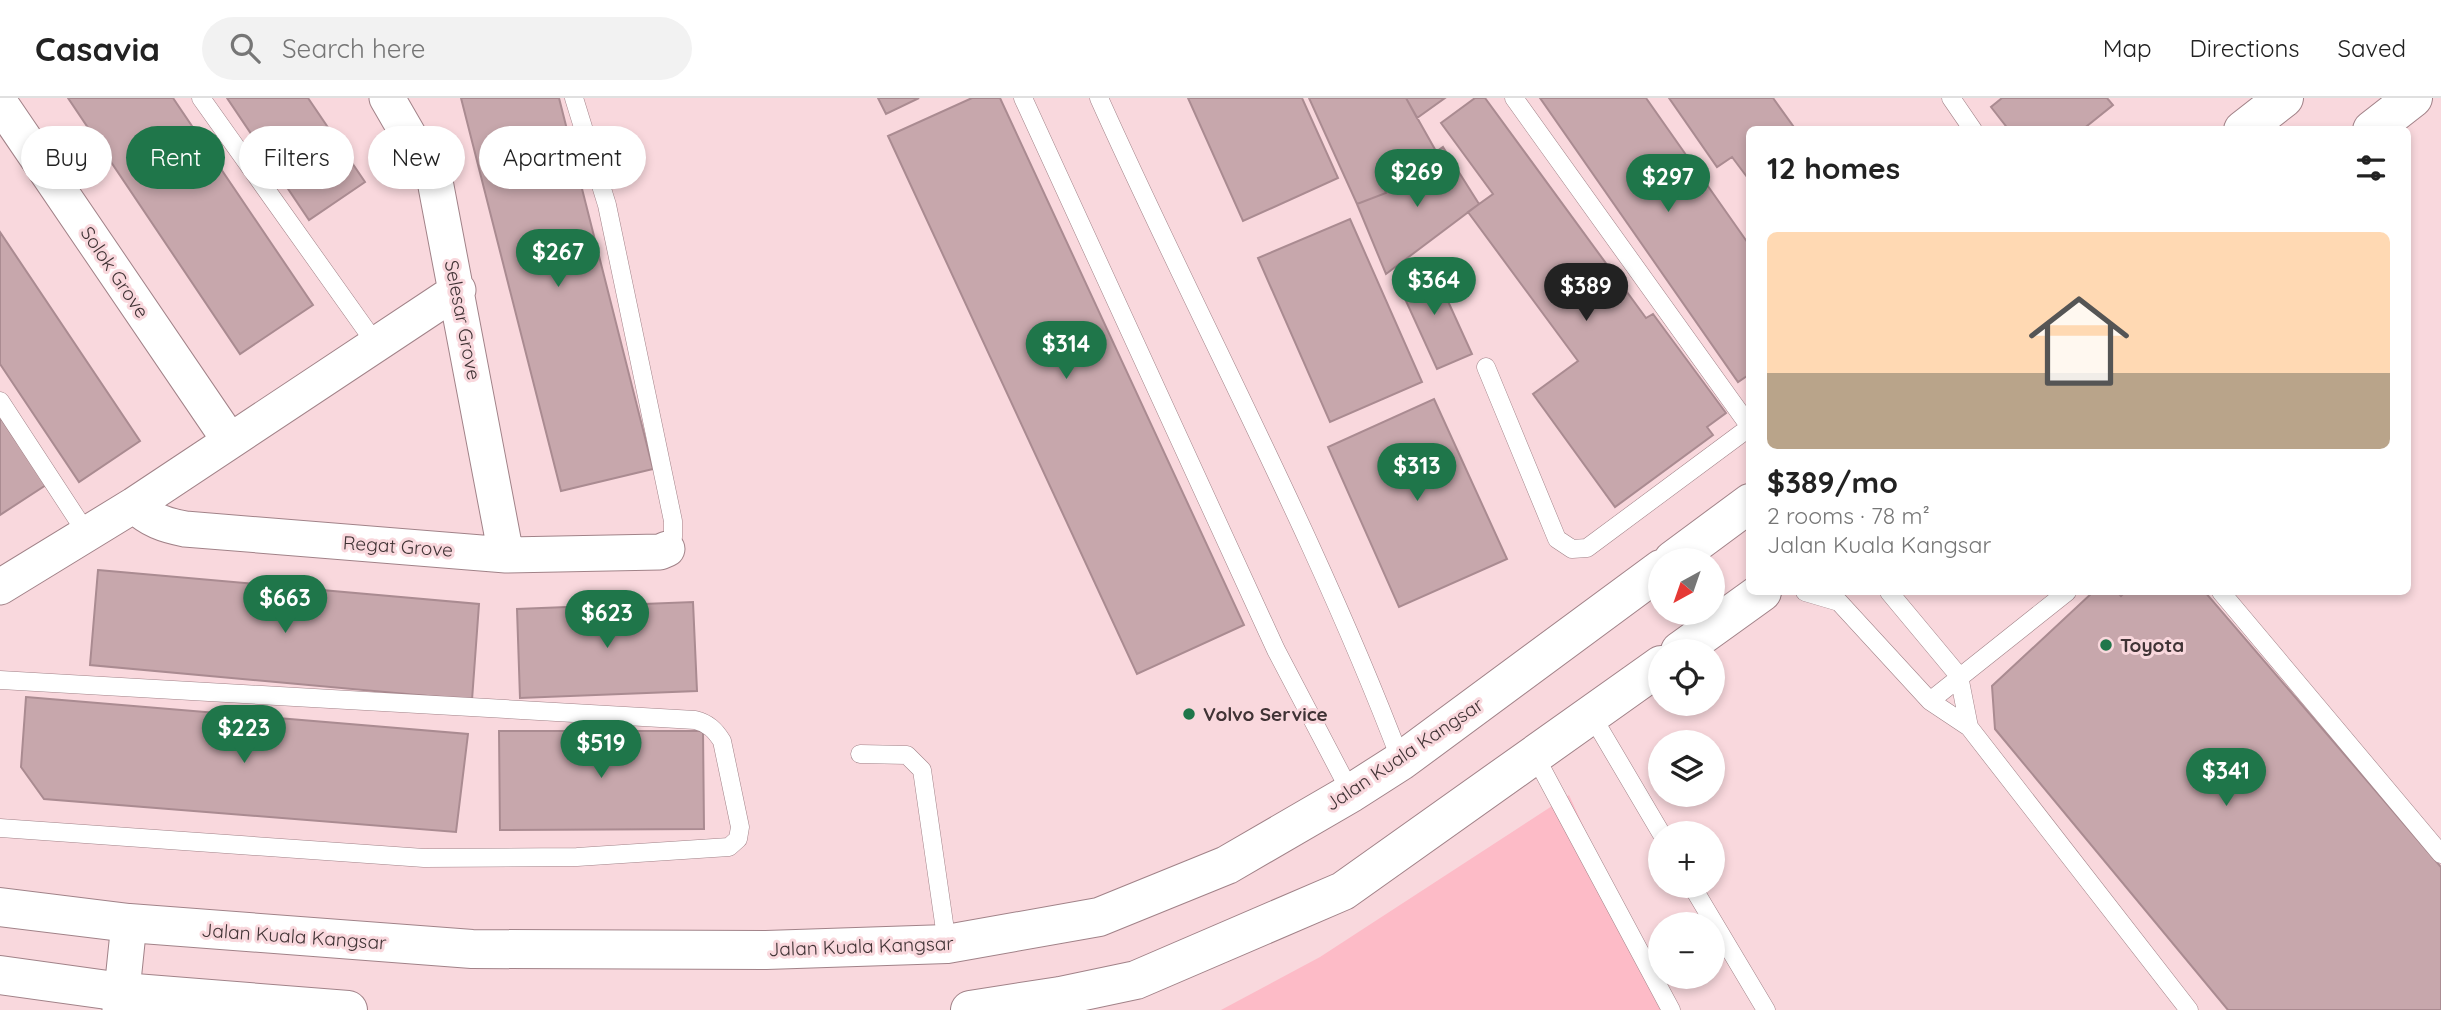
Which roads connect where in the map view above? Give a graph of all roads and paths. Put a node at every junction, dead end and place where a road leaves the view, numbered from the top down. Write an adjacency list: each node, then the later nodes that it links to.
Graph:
1 (201, 98): 15 (lane)
2 (574, 98): 25 (lane)
3 (1023, 98): 44 (lane)
4 (1099, 98): 43 (lane)
5 (1514, 98): 18 (lane)
6 (1951, 98): 11 (lane)
7 (2284, 98): 12 (highway)
8 (2413, 98): 13 (highway)
9 (399, 102): 14 (street, Selesar Grove)
10 (0, 103): 20 (street, Solok Grove)
11 (1970, 126)
12 (2248, 126)
13 (2377, 126)
14 (458, 290): 15 (street); 26 (street, Selesar Grove)
15 (376, 344): 20 (street)
16 (1486, 367): 19 (lane)
17 (0, 401): 23 (lane)
18 (1746, 421)
19 (1746, 430)
20 (230, 441): 21 (street)
21 (134, 505): 23 (street); 26 (street, Regat Grove)
22 (1746, 506): 24 (highway)
23 (87, 534): 28 (street)
24 (1689, 548)
25 (667, 549): 26 (street, Regat Grove)
26 (506, 555)
27 (1648, 579): 43 (highway, Jalan Kuala Kangsar)
28 (0, 587)
29 (1758, 595): 34 (highway)
30 (1815, 595): 38 (lane)
31 (1892, 595): 36 (lane)
32 (2063, 595): 36 (lane)
33 (2224, 595): 47 (lane)
34 (1697, 639)
35 (1648, 675): 39 (highway)
36 (1959, 676): 38 (lane); 40 (lane)
37 (0, 680): 46 (lane)
38 (1930, 701): 40 (lane)
39 (1592, 716): 42 (highway); 45 (lane)
40 (1969, 727): 58 (lane)
41 (860, 754): 51 (lane)
42 (1535, 756): 55 (highway); 56 (lane)
43 (1401, 761): 44 (highway, Jalan Kuala Kangsar)
44 (1351, 793): 51 (highway, Jalan Kuala Kangsar)
45 (1654, 821)
46 (0, 828)
47 (2441, 854)
48 (1699, 898): 57 (lane)
49 (0, 907): 50 (highway, Jalan Kuala Kangsar)
50 (130, 923): 51 (highway, Jalan Kuala Kangsar); 53 (street)
51 (947, 944)
52 (0, 975): 53 (highway)
53 (121, 1001): 54 (highway)
54 (348, 1010)
55 (970, 1010)
56 (1671, 1010)
57 (1766, 1010)
58 (2189, 1010)

